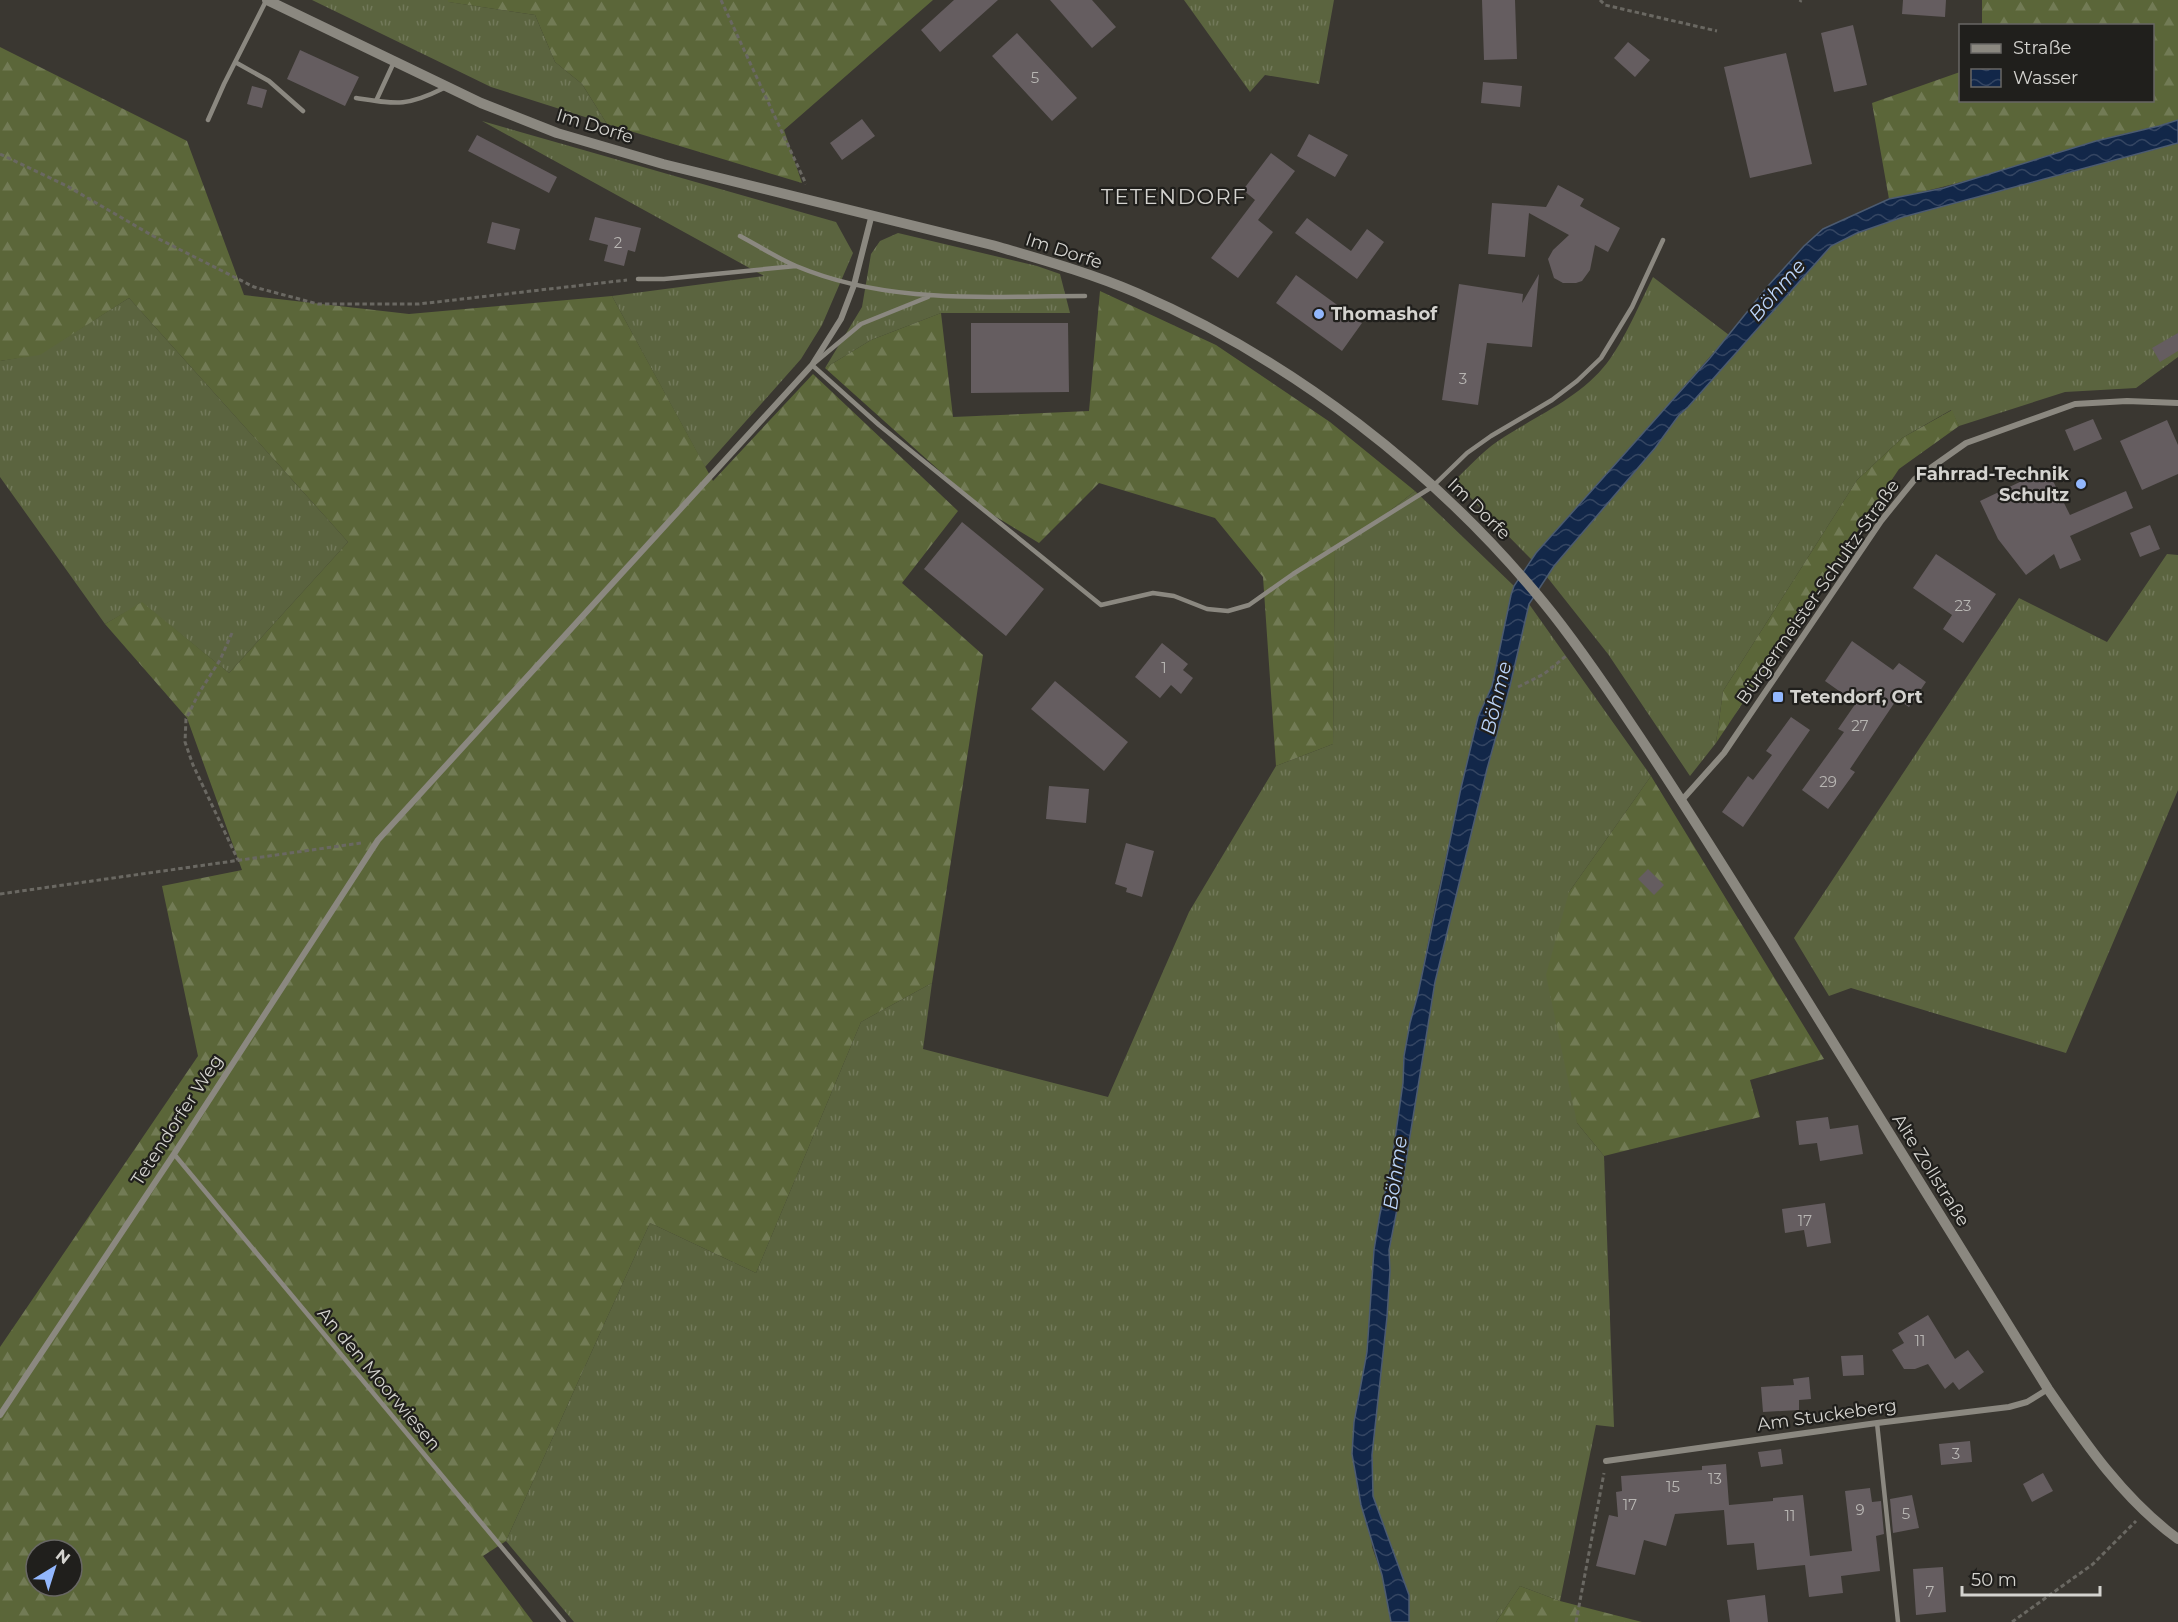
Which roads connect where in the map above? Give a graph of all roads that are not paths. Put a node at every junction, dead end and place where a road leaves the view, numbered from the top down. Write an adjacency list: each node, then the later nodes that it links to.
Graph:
1 (267, 0): 2 (lane); 3 (street, Im Dorfe)
2 (235, 62): 7 (lane); 8 (lane)
3 (394, 62): 4 (street, Im Dorfe); 6 (lane)
4 (446, 86): 6 (lane); 9 (street, Im Dorfe)
5 (356, 98): 6 (lane)
6 (376, 101)
7 (303, 111)
8 (208, 120)
9 (872, 214): 14 (street, Tetendorfer Weg); 19 (street, Im Dorfe)
10 (740, 236): 12 (lane)
11 (1664, 240): 19 (lane)
12 (796, 266): 13 (lane); 14 (lane)
13 (638, 279)
14 (854, 285): 16 (lane); 17 (street, Tetendorfer Weg)
15 (1085, 296): 16 (lane)
16 (928, 297): 17 (lane)
17 (812, 365): 19 (lane); 21 (street, Tetendorfer Weg)
18 (2178, 403): 20 (street, Bürgermeister-Schultz-Straße)
19 (1432, 487): 20 (street, Im Dorfe)
20 (1682, 800): 22 (street, Alte Zollstraße)
21 (174, 1154): 23 (street, Tetendorfer Weg); 27 (lane, An den Moorwiesen)
22 (2048, 1389): 24 (street, Am Stuckeberg); 26 (street, Alte Zollstraße)
23 (0, 1415)
24 (1877, 1423): 25 (street, Am Stuckeberg); 28 (lane)
25 (1606, 1461)
26 (2178, 1539)
27 (564, 1622)
28 (1898, 1622)

